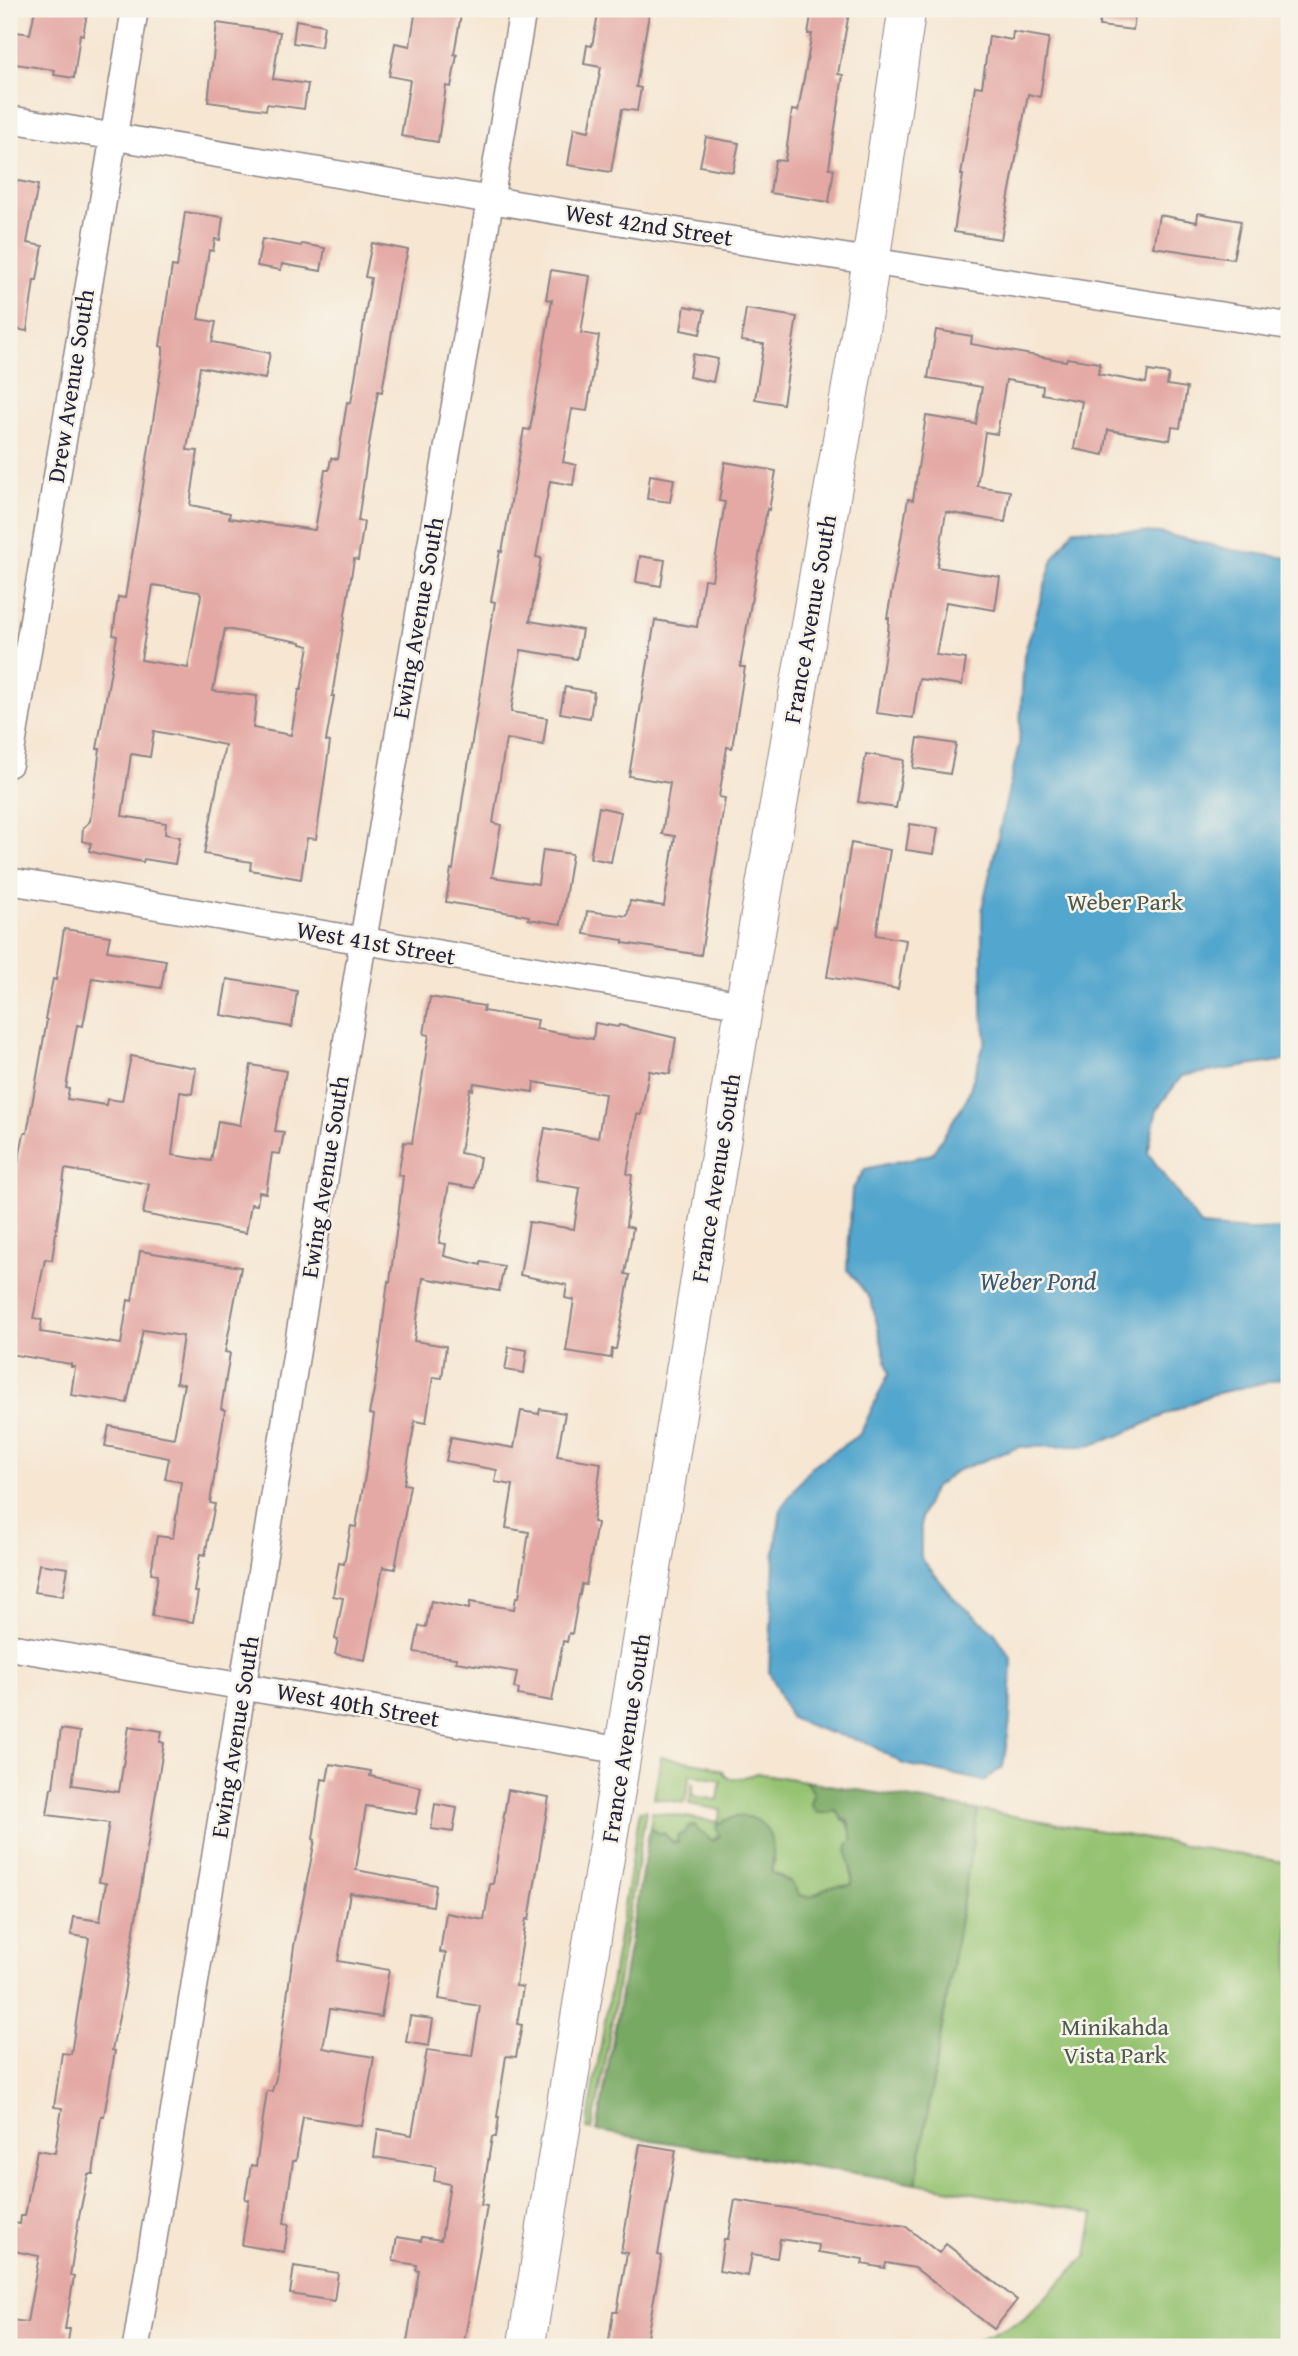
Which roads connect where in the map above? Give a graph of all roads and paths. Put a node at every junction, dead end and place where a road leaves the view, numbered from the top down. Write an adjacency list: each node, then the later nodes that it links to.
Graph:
1 (135, 9): 5 (street, Drew Avenue South)
2 (523, 9): 6 (street, Ewing Avenue South)
3 (907, 9): 7 (main road, France Avenue South)
4 (9, 119): 5 (street, West 42nd Street)
5 (113, 136): 6 (street, West 42nd Street); 9 (street, Drew Avenue South)
6 (491, 199): 7 (street, West 42nd Street); 11 (street, Ewing Avenue South)
7 (870, 261): 8 (street, West 42nd Street); 12 (main road, France Avenue South)
8 (1289, 326)
9 (9, 764)
10 (9, 881): 11 (street, West 41st Street)
11 (363, 941): 12 (street, West 41st Street); 14 (street, Ewing Avenue South)
12 (744, 1005): 15 (main road, France Avenue South)
13 (9, 1647): 14 (street, West 40th Street)
14 (244, 1686): 15 (street, West 40th Street); 16 (street, Ewing Avenue South)
15 (624, 1751): 17 (main road, France Avenue South)
16 (136, 2347)
17 (526, 2347)

